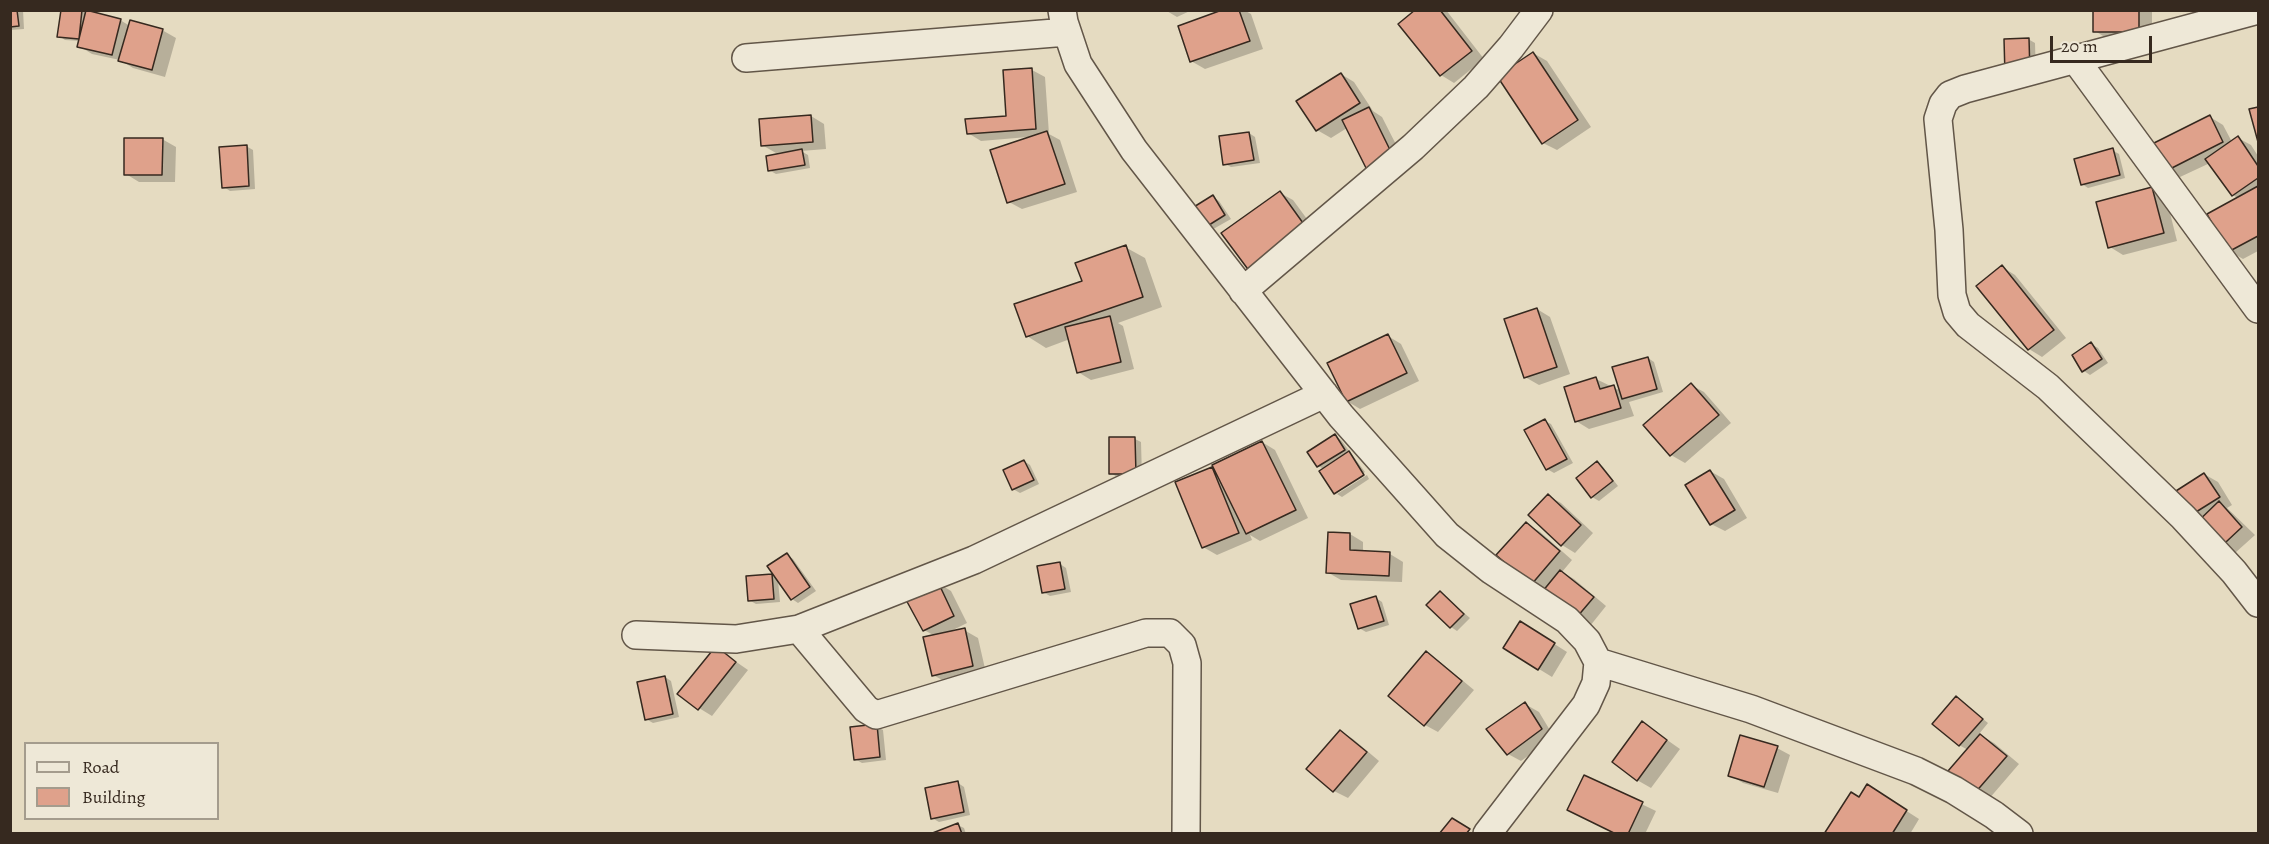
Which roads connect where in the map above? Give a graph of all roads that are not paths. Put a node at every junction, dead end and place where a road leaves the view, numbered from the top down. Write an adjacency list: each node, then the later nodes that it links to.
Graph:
1 (1539, 10): 6 (street)
2 (2258, 10): 5 (street)
3 (1065, 21): 4 (street); 6 (street)
4 (746, 58)
5 (2075, 59): 7 (street); 9 (street)
6 (1243, 291): 8 (street)
7 (2259, 309)
8 (1324, 394): 10 (street); 12 (street)
9 (2259, 603)
10 (799, 629): 11 (street); 13 (street)
11 (636, 634)
12 (1598, 662): 14 (street); 15 (street)
13 (1186, 834)
14 (1487, 834)
15 (2019, 834)

